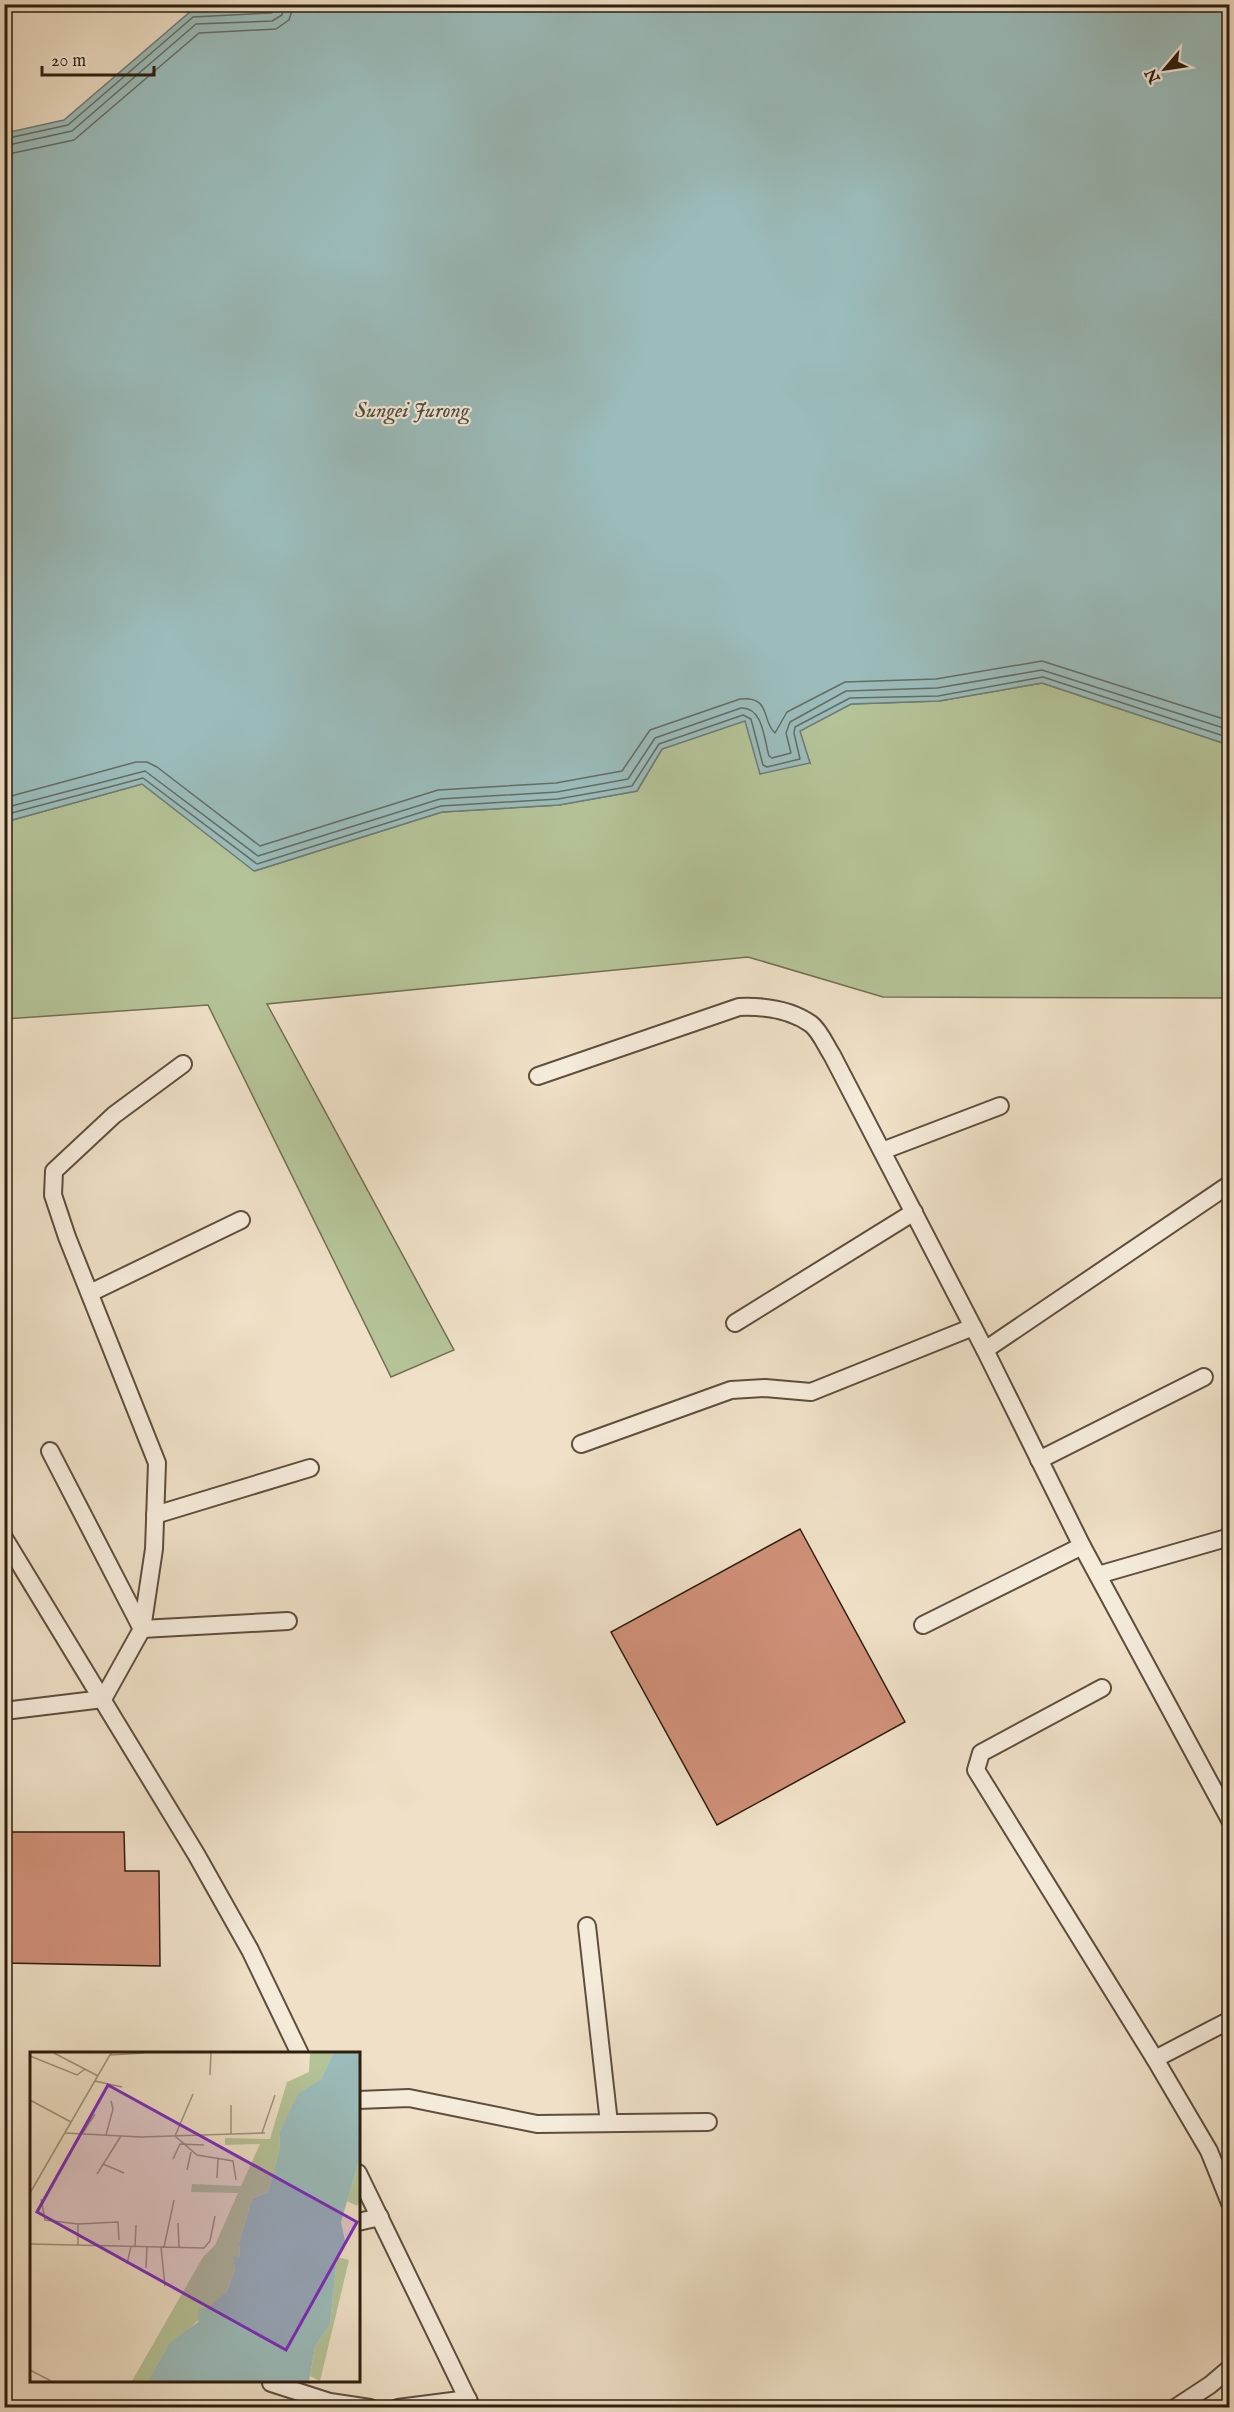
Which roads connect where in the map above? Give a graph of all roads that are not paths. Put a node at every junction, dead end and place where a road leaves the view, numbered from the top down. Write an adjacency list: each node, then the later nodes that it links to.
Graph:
1 (183, 1064): 8 (lane)
2 (537, 1076): 4 (lane)
3 (1000, 1106): 4 (lane)
4 (882, 1151): 6 (lane)
5 (1230, 1184): 11 (lane)
6 (914, 1212): 9 (lane); 10 (lane)
7 (241, 1221): 8 (lane)
8 (90, 1293): 17 (lane)
9 (735, 1323)
10 (973, 1327): 11 (lane); 13 (lane)
11 (985, 1350): 15 (lane)
12 (1204, 1377): 15 (lane)
13 (581, 1444)
14 (50, 1451): 24 (lane)
15 (1039, 1460): 20 (lane)
16 (310, 1468): 17 (lane)
17 (155, 1515): 24 (lane)
18 (1230, 1537): 21 (lane)
19 (4, 1538): 26 (lane)
20 (1082, 1545): 21 (lane); 23 (lane)
21 (1098, 1575): 28 (lane)
22 (288, 1621): 24 (lane)
23 (924, 1625)
24 (142, 1629): 26 (lane)
25 (1102, 1688): 32 (lane)
26 (103, 1699): 27 (lane); 31 (lane)
27 (4, 1711)
28 (1230, 1820)
29 (587, 1926): 35 (lane)
30 (1230, 2020): 32 (lane)
31 (299, 2052)
32 (1155, 2059): 37 (lane)
33 (360, 2100): 35 (lane)
34 (708, 2122): 35 (lane)
35 (609, 2123)
36 (360, 2177): 38 (lane)
37 (1230, 2203)
38 (380, 2217): 39 (lane); 42 (lane)
39 (360, 2222)
40 (1230, 2368): 45 (lane)
41 (271, 2383): 43 (lane)
42 (470, 2404): 44 (lane)
43 (370, 2408)
44 (398, 2408)
45 (1174, 2408)

